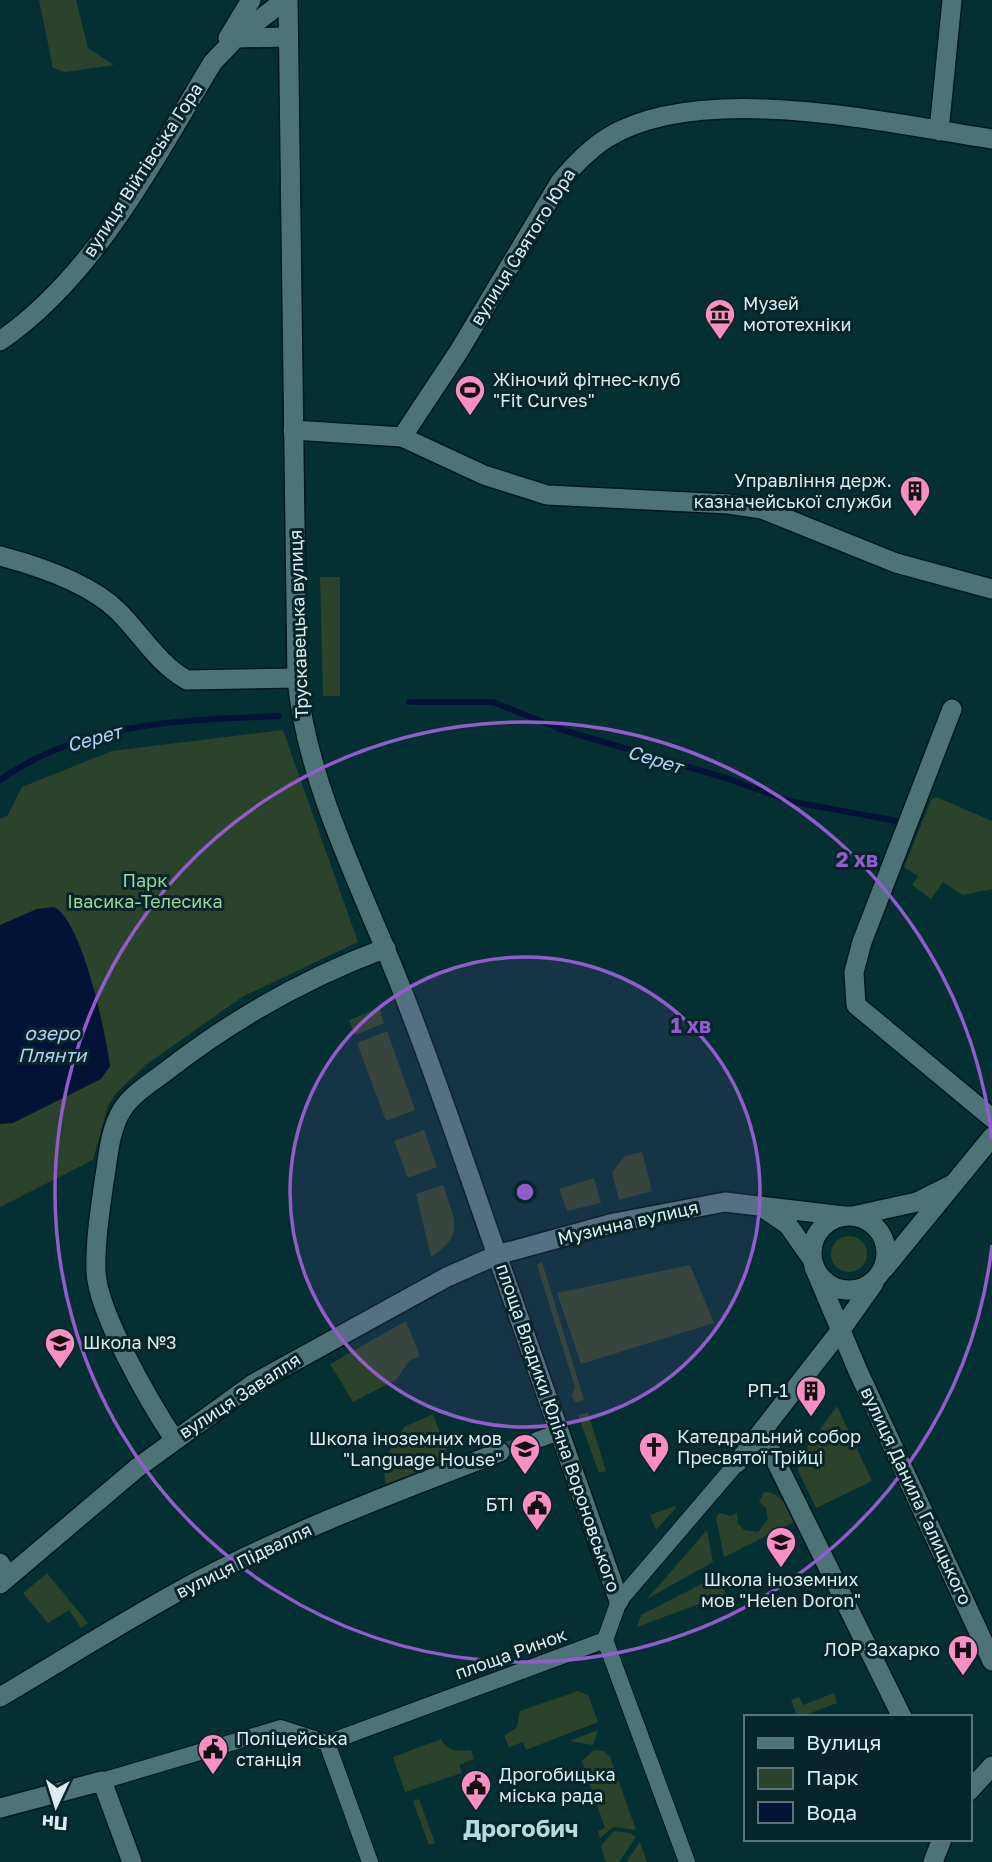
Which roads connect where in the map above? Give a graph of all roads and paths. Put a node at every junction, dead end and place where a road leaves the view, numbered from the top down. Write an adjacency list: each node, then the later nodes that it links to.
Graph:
1 (251, 0): 6 (street)
2 (287, 0): 4 (street, Трускавецька вулиця); 5 (street, вулиця Війтівська Гора)
3 (952, 0): 7 (street)
4 (289, 37): 5 (street); 10 (street, Трускавецька вулиця)
5 (236, 38): 6 (street, вулиця Війтівська Гора)
6 (218, 55): 9 (street, вулиця Війтівська Гора)
7 (939, 131): 8 (street, вулиця Святого Юра); 11 (street, вулиця Святого Юра)
8 (992, 139)
9 (0, 341)
10 (293, 430): 11 (street); 14 (street, Трускавецька вулиця)
11 (402, 437): 13 (street)
12 (0, 556): 14 (street)
13 (992, 589)
14 (297, 678): 16 (street, Трускавецька вулиця)
15 (952, 709): 17 (street)
16 (386, 948): 22 (street, Трускавецька вулиця); 28 (street)
17 (992, 1118)
18 (992, 1137): 19 (street)
19 (958, 1181): 21 (street); 24 (street)
20 (760, 1205): 21 (street, Музична вулиця); 22 (street, Музична вулиця); 23 (street)
21 (848, 1216): 23 (street); 24 (street)
22 (497, 1255): 26 (street, площа Владики Юліяна Вороновського); 28 (street, вулиця Завалля)
23 (813, 1263): 24 (street); 25 (street, вулиця Данила Галицького)
24 (880, 1274): 25 (street)
25 (840, 1331): 27 (street); 35 (street, вулиця Данила Галицького)
26 (559, 1432): 29 (street); 33 (street, площа Владики Юліяна Вороновського)
27 (762, 1433): 31 (street); 37 (street)
28 (174, 1438): 32 (street, вулиця Завалля)
29 (537, 1440)
30 (500, 1452): 36 (street, вулиця Підвалля)
31 (737, 1463): 33 (street)
32 (3, 1574)
33 (619, 1601): 34 (street)
34 (605, 1640): 38 (street, площа Ринок); 46 (street)
35 (992, 1661)
36 (0, 1696)
37 (901, 1715)
38 (327, 1743): 40 (street); 45 (street)
39 (992, 1766): 41 (street)
40 (102, 1781): 42 (street); 44 (street)
41 (971, 1789)
42 (0, 1808)
43 (941, 1841): 47 (street)
44 (132, 1862)
45 (370, 1862)
46 (687, 1862)
47 (933, 1862)

